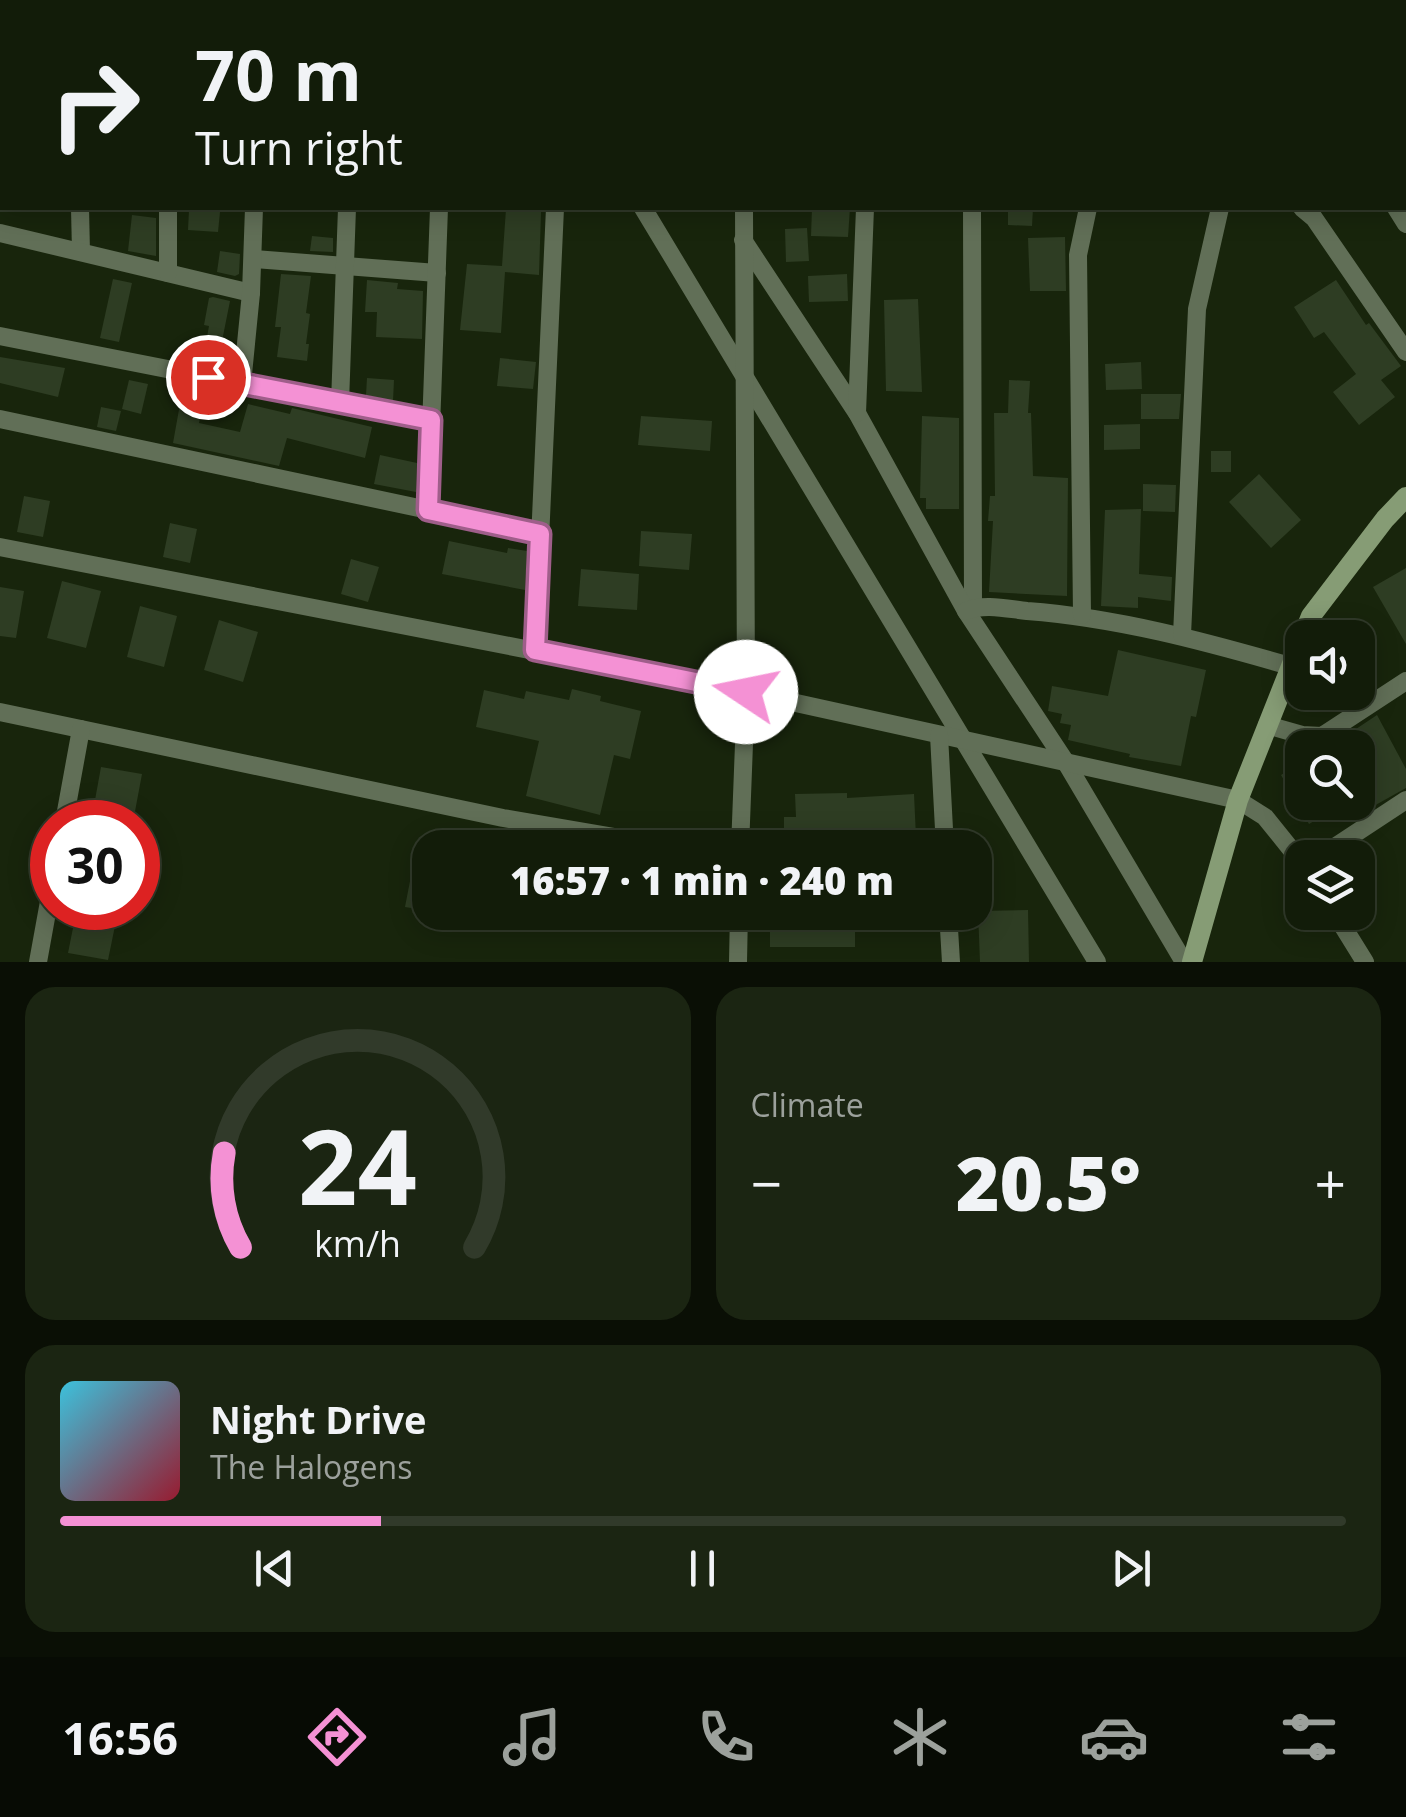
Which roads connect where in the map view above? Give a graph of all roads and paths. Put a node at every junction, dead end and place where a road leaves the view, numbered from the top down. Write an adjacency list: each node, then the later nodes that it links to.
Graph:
1 (80, 210): 16 (street)
2 (168, 210): 19 (street)
3 (254, 210): 17 (street)
4 (347, 210): 18 (street)
5 (439, 210): 20 (street)
6 (556, 210): 32 (street)
7 (644, 210): 24 (street)
8 (744, 210): 15 (street)
9 (864, 210): 27 (street)
10 (972, 210): 34 (street)
11 (1088, 210): 35 (street)
12 (1220, 210): 37 (street)
13 (1304, 210): 23 (street)
14 (0, 234): 16 (street)
15 (743, 240): 24 (street); 27 (street)
16 (81, 252): 19 (street)
17 (254, 259): 18 (street); 21 (street)
18 (345, 265): 20 (street); 26 (street)
19 (168, 273): 21 (street)
20 (438, 273): 29 (street)
21 (251, 293): 25 (street)
22 (0, 336): 25 (street)
23 (1406, 352)
24 (744, 372): 42 (street); 47 (street)
25 (242, 384): 26 (street)
26 (340, 403): 29 (street)
27 (856, 413): 34 (street)
28 (0, 419): 31 (street)
29 (431, 420): 31 (street)
30 (1406, 497): 36 (main road)
31 (428, 510): 32 (street)
32 (540, 534): 38 (street)
33 (0, 547): 38 (street)
34 (970, 610): 35 (street); 48 (street)
35 (1082, 615): 37 (street)
36 (1309, 620)
37 (1182, 635): 39 (street)
38 (535, 650): 42 (street)
39 (1285, 665)
40 (1285, 679): 44 (main road)
41 (1406, 681): 44 (street)
42 (746, 692): 46 (street); 53 (street)
43 (0, 712): 45 (street)
44 (1268, 724): 50 (main road)
45 (81, 730): 49 (street); 52 (street)
46 (940, 735): 47 (street); 54 (street)
47 (962, 740): 48 (street); 64 (street)
48 (1065, 762): 50 (street); 65 (street)
49 (68, 800)
50 (1238, 800): 56 (street); 66 (main road)
51 (1406, 800): 55 (street)
52 (574, 830)
53 (741, 830)
54 (944, 830)
55 (1345, 840)
56 (1285, 842)
57 (44, 930): 61 (street)
58 (739, 930): 62 (street)
59 (949, 930): 63 (street)
60 (1345, 930): 67 (street)
61 (38, 962)
62 (738, 962)
63 (951, 962)
64 (1098, 962)
65 (1184, 962)
66 (1192, 962)
67 (1365, 962)

